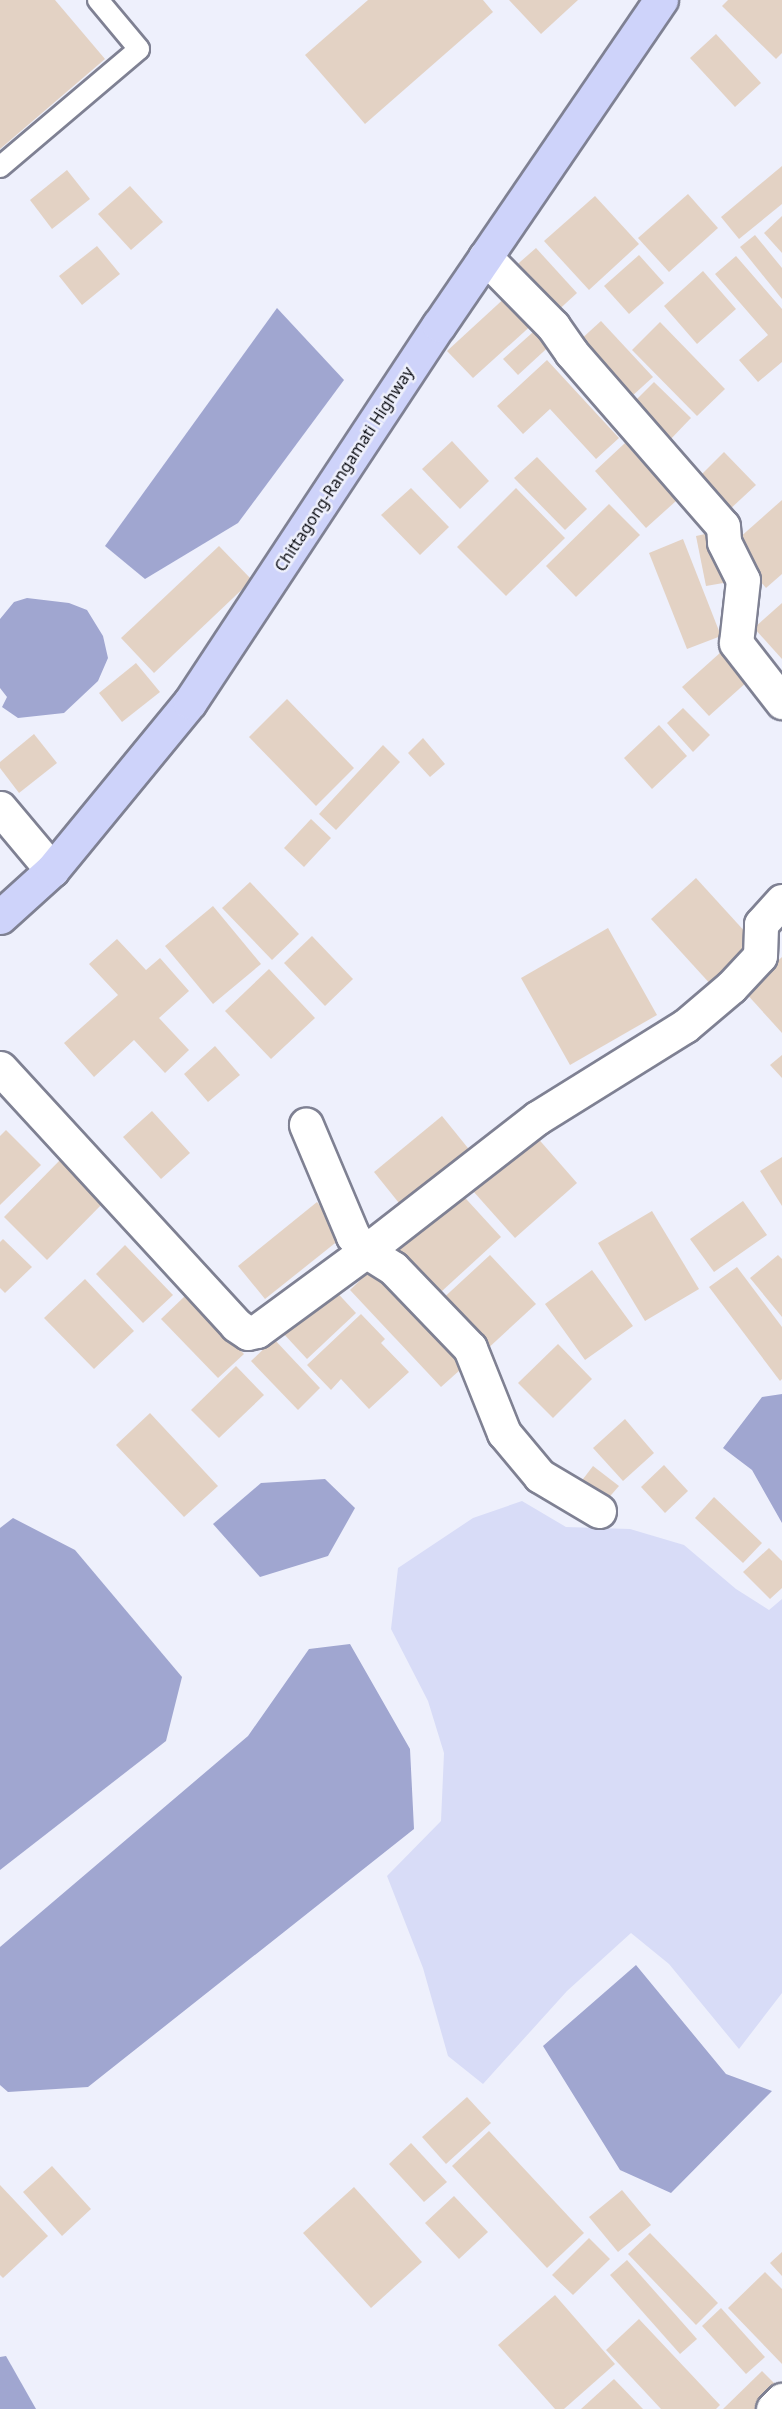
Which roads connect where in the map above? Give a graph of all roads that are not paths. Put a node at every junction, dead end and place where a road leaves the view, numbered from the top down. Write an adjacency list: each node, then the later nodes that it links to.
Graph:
1 (98, 0): 3 (lane)
2 (660, 0): 4 (main road, Chittagong-Rangamati Highway)
3 (0, 167)
4 (485, 257): 5 (street); 7 (main road, Chittagong-Rangamati Highway)
5 (782, 702)
6 (0, 808): 7 (street)
7 (52, 870): 9 (main road, Chittagong-Rangamati Highway)
8 (782, 902): 12 (street)
9 (0, 917)
10 (0, 1068): 12 (street)
11 (306, 1125): 12 (street)
12 (366, 1251): 13 (street)
13 (600, 1511)
14 (782, 2400): 15 (street)
15 (773, 2409)

